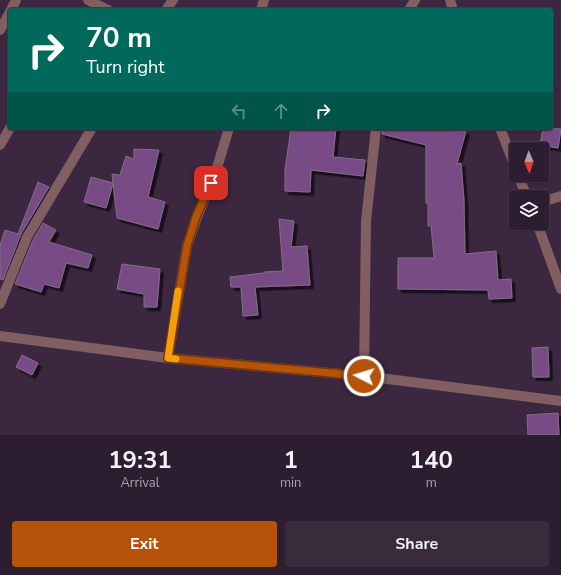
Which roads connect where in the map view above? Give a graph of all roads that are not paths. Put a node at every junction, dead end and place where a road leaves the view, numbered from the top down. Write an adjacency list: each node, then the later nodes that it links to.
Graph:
1 (174, 0): 4 (street)
2 (91, 3): 3 (street)
3 (103, 8)
4 (168, 8)
5 (8, 15): 6 (street)
6 (0, 30)
7 (9, 130): 12 (street)
8 (91, 130): 18 (street)
9 (228, 130): 20 (street)
10 (376, 130): 21 (street)
11 (501, 130): 13 (street)
12 (0, 145)
13 (509, 151)
14 (561, 196): 15 (street)
15 (549, 200)
16 (540, 230): 17 (street)
17 (561, 289)
18 (0, 304)
19 (0, 336): 20 (street)
20 (168, 358): 21 (street)
21 (364, 376): 22 (street)
22 (561, 401)

